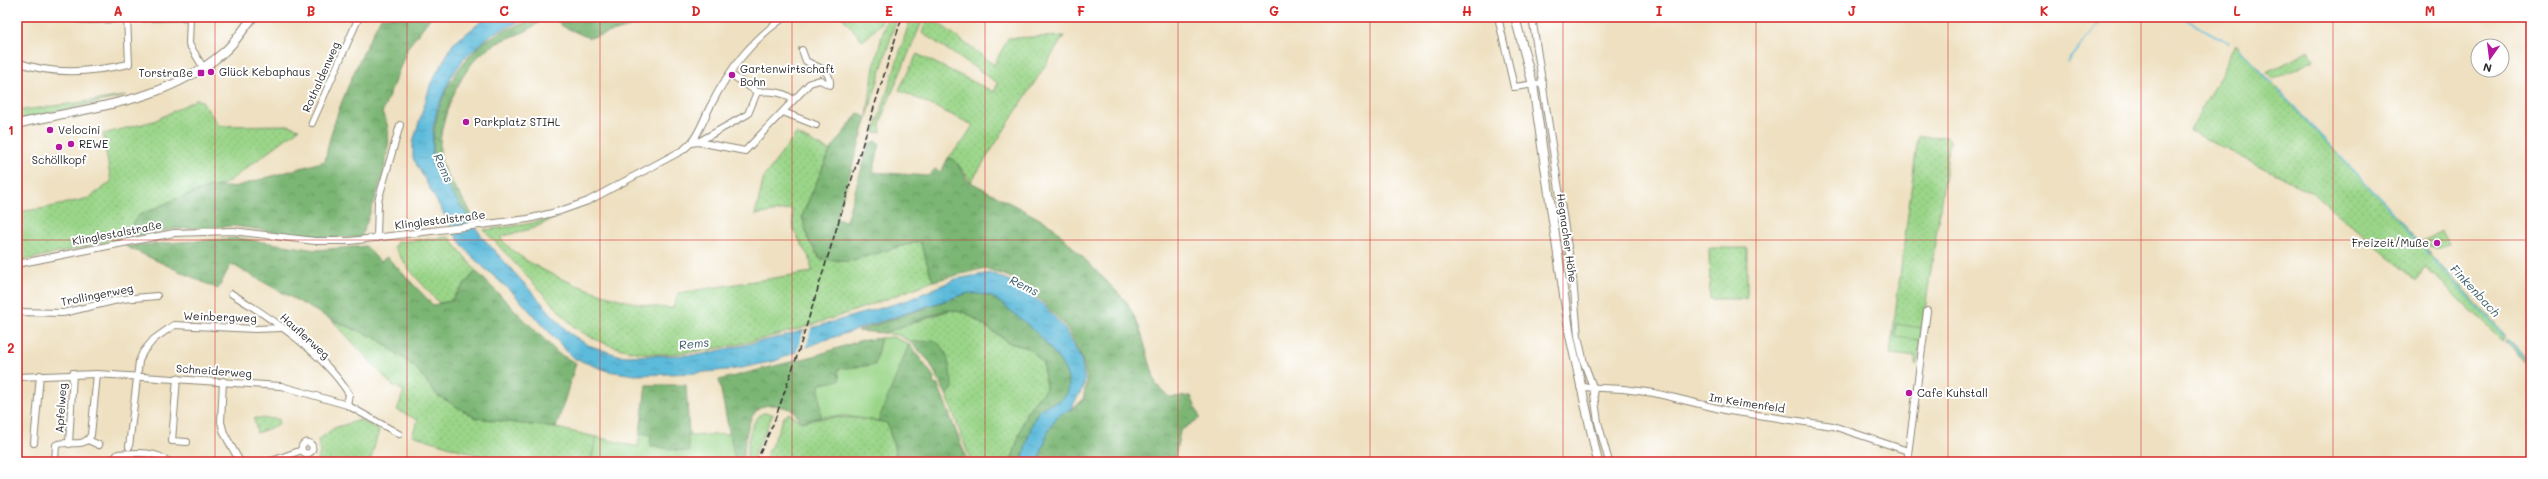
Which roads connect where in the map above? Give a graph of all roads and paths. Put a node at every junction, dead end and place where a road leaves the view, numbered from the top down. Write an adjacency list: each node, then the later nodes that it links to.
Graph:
1 (58, 17): 9 (street)
2 (190, 17): 9 (street); 12 (street)
3 (253, 17): 12 (main road)
4 (359, 17): 19 (street, Rothaldenweg)
5 (785, 17): 13 (street, Klinglestalstraße)
6 (1498, 17): 15 (street)
7 (1515, 17): 15 (main road, Hegnacher Höhe)
8 (1532, 17): 14 (street, Hegnacher Höhe)
9 (127, 18): 11 (street)
10 (802, 50): 17 (street)
11 (17, 62)
12 (203, 67): 20 (main road)
13 (730, 74): 16 (street); 24 (street, Klinglestalstraße)
14 (1543, 83): 15 (street); 40 (street, Hegnacher Höhe)
15 (1533, 85): 39 (main road, Hegnacher Höhe)
16 (757, 92): 17 (street); 23 (street)
17 (793, 100): 18 (street)
18 (784, 112): 22 (street); 23 (street)
19 (312, 123)
20 (17, 124)
21 (400, 125): 25 (street)
22 (816, 125)
23 (698, 142): 24 (street)
24 (691, 143): 25 (street, Klinglestalstraße)
25 (377, 238): 26 (street, Klinglestalstraße)
26 (17, 264)
27 (232, 294): 31 (street, Hauflerweg)
28 (157, 296): 30 (street, Trollingerweg)
29 (1927, 311): 50 (street)
30 (17, 312)
31 (282, 328): 35 (street, Weinbergweg); 41 (street, Hauflerweg)
32 (74, 373): 33 (street, Schneiderweg); 34 (street, Schneiderweg); 46 (street, Apfelweg)
33 (97, 374): 35 (street, Schneiderweg); 43 (street)
34 (40, 375): 36 (street, Schneiderweg); 45 (street)
35 (138, 375): 37 (street, Schneiderweg); 48 (street, Weinbergweg)
36 (17, 377)
37 (177, 378): 38 (street, Schneiderweg); 44 (street)
38 (223, 381): 41 (street, Schneiderweg); 54 (street)
39 (1580, 387): 40 (street, Im Keimenfeld); 56 (main road, Hegnacher Höhe)
40 (1593, 387): 50 (street, Im Keimenfeld); 57 (street, Hegnacher Höhe)
41 (347, 405): 42 (street, Schneiderweg)
42 (399, 434)
43 (88, 440): 46 (street); 47 (street)
44 (187, 442)
45 (34, 443)
46 (69, 444): 51 (street)
47 (99, 445)
48 (129, 447)
49 (302, 450): 55 (street)
50 (1908, 451): 58 (street)
51 (55, 462)
52 (111, 462): 53 (street)
53 (169, 462)
54 (240, 462)
55 (270, 462)
56 (1598, 462)
57 (1609, 462)
58 (1907, 462)

